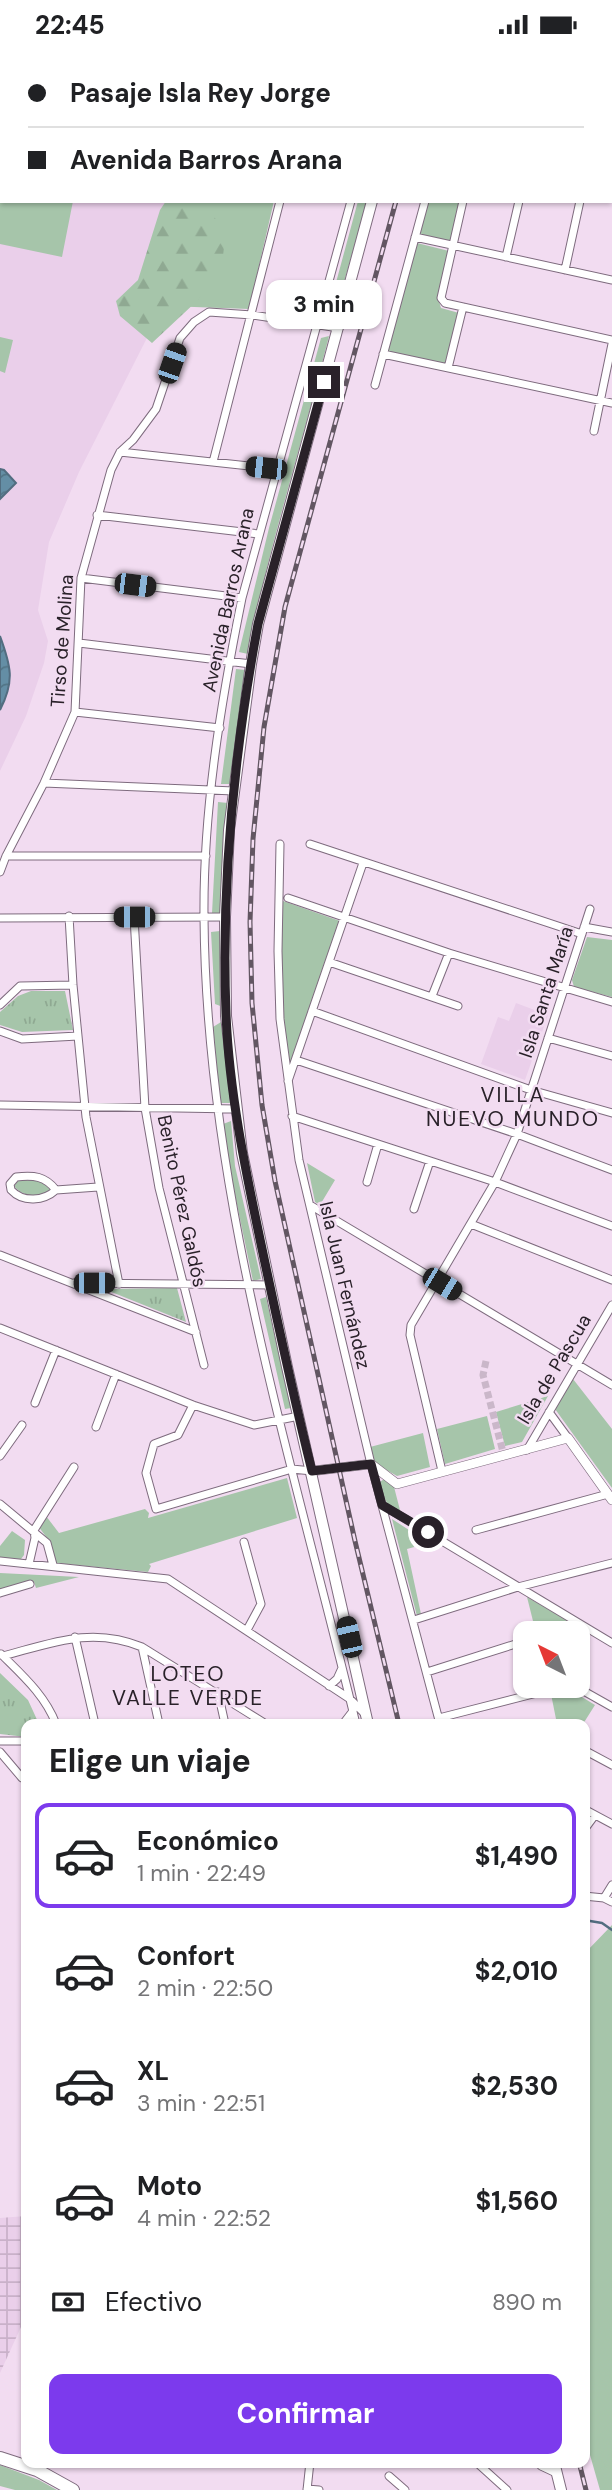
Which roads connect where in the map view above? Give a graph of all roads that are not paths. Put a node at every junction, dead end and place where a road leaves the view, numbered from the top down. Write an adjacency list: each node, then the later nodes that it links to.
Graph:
1 (280, 203): 14 (street)
2 (350, 203): 15 (street, Avenida Barros Arana)
3 (371, 203): 16 (main road, Avenida Barros Arana)
4 (424, 203): 8 (street)
5 (463, 203): 9 (street)
6 (519, 203): 10 (street)
7 (580, 203): 11 (street)
8 (415, 237): 9 (street); 18 (street)
9 (453, 246): 10 (street); 13 (street)
10 (506, 257): 11 (street)
11 (565, 270): 12 (street)
12 (612, 280)
13 (463, 307): 17 (street); 19 (street)
14 (252, 315): 15 (street, Tirso de Molina); 24 (street, Tirso de Molina); 25 (street)
15 (318, 324): 16 (street, Tirso de Molina); 26 (street, Avenida Barros Arana)
16 (339, 328): 33 (main road, Avenida Barros Arana)
17 (612, 342): 21 (street)
18 (383, 354): 19 (street); 20 (street)
19 (448, 368): 21 (street)
20 (375, 385)
21 (600, 400): 22 (street); 23 (street)
22 (612, 403)
23 (594, 431)
24 (120, 452): 25 (street); 27 (street, Tirso de Molina)
25 (213, 462): 26 (street)
26 (276, 469): 28 (street, Avenida Barros Arana)
27 (97, 515): 28 (street); 29 (street, Tirso de Molina)
28 (259, 534): 30 (street, Avenida Barros Arana)
29 (81, 578): 30 (street); 31 (street, Tirso de Molina)
30 (242, 598): 32 (street, Avenida Barros Arana)
31 (79, 643): 32 (street); 34 (street, Tirso de Molina)
32 (230, 661): 33 (street); 35 (street, Avenida Barros Arana)
33 (251, 664): 38 (main road, Avenida Barros Arana)
34 (75, 712): 35 (street); 36 (street, Tirso de Molina)
35 (220, 728): 37 (street, Avenida Barros Arana)
36 (44, 783): 37 (street); 41 (street, Tirso de Molina)
37 (212, 790): 38 (street); 42 (street, Avenida Barros Arana)
38 (234, 791): 50 (main road, Avenida Barros Arana)
39 (280, 843): 71 (street, Isla Juan Fernández)
40 (310, 844): 43 (street)
41 (6, 856): 42 (street); 44 (street, Tirso de Molina)
42 (206, 856): 49 (street, Avenida Barros Arana)
43 (363, 863): 52 (street); 53 (street)
44 (0, 872)
45 (288, 898): 52 (street)
46 (590, 909): 53 (street, Isla Santa María)
47 (69, 916): 48 (street); 51 (street); 57 (street)
48 (134, 917): 49 (street); 75 (street, Benito Pérez Galdós)
49 (204, 917): 50 (street); 64 (street, Avenida Barros Arana)
50 (225, 917): 65 (main road, Avenida Barros Arana)
51 (0, 918)
52 (345, 918): 55 (street); 56 (street)
53 (583, 930): 54 (street); 58 (street, Isla Santa María)
54 (612, 932)
55 (449, 953): 58 (street); 59 (street)
56 (329, 962): 59 (street); 63 (street)
57 (72, 985): 61 (street); 67 (street)
58 (564, 989): 60 (street); 68 (street, Isla Santa María)
59 (432, 996): 62 (street)
60 (612, 1002)
61 (0, 1005)
62 (458, 1006)
63 (312, 1011): 70 (street); 72 (street)
64 (209, 1016): 65 (street); 76 (street, Avenida Barros Arana)
65 (226, 1016): 77 (main road, Avenida Barros Arana)
66 (0, 1031): 67 (street)
67 (78, 1036): 74 (street)
68 (548, 1038): 69 (street); 72 (street, Isla Santa María)
69 (612, 1056)
70 (296, 1060): 71 (street); 80 (street)
71 (288, 1082): 79 (street, Isla Juan Fernández)
72 (531, 1090): 78 (street); 80 (street, Isla Santa María)
73 (0, 1105): 74 (street)
74 (85, 1105): 75 (street); 86 (street)
75 (145, 1108): 76 (street); 97 (street, Benito Pérez Galdós)
76 (217, 1109): 77 (street); 98 (street, Avenida Barros Arana)
77 (236, 1109): 99 (main road, Avenida Barros Arana)
78 (611, 1113)
79 (292, 1117): 81 (street); 88 (street, Isla Juan Fernández)
80 (517, 1134): 83 (street); 85 (street, Isla Santa María)
81 (378, 1144): 82 (street); 84 (street)
82 (430, 1161): 85 (street); 89 (street)
83 (612, 1170)
84 (367, 1182)
85 (495, 1182): 90 (street, Isla Santa María); 91 (street)
86 (98, 1187): 87 (street); 96 (street)
87 (57, 1190): 87 (street)
88 (310, 1205): 93 (street); 118 (street, Isla Juan Fernández)
89 (414, 1209)
90 (471, 1224): 93 (street, Isla Santa María); 94 (street)
91 (612, 1226)
92 (0, 1255): 95 (street)
93 (436, 1280): 104 (street); 122 (street, Isla Santa María)
94 (612, 1280)
95 (69, 1283): 96 (street); 102 (street)
96 (118, 1283): 97 (street)
97 (183, 1284): 98 (street); 102 (street, Benito Pérez Galdós)
98 (250, 1285): 99 (street); 112 (street, Avenida Barros Arana)
99 (270, 1285): 111 (main road, Avenida Barros Arana)
100 (612, 1305): 104 (street, Isla de Pascua)
101 (0, 1328): 103 (street)
102 (196, 1332): 105 (street, Benito Pérez Galdós)
103 (56, 1350): 106 (street); 108 (street)
104 (577, 1364): 107 (street); 110 (street, Isla de Pascua)
105 (204, 1365)
106 (116, 1374): 109 (street); 114 (street)
107 (612, 1385)
108 (35, 1403)
109 (192, 1405): 112 (street); 120 (street)
110 (549, 1412): 115 (street); 116 (street, Isla de Pascua)
111 (299, 1416): 112 (street); 121 (main road, Avenida Barros Arana)
112 (279, 1419): 120 (street, Avenida Barros Arana)
113 (22, 1425): 117 (street)
114 (96, 1427)
115 (568, 1438): 116 (street, Isla de Pascua); 123 (street)
116 (526, 1450): 122 (street, Isla de Pascua)
117 (0, 1456)
118 (371, 1464): 121 (street); 122 (street, Isla de Pascua); 125 (street, Isla Juan Fernández)
119 (74, 1467): 126 (street)
120 (292, 1469): 121 (street); 145 (street, Avenida Barros Arana)
121 (312, 1471): 148 (main road, Avenida Barros Arana)
122 (442, 1471)
123 (610, 1497): 127 (street)
124 (0, 1504): 126 (street)
125 (382, 1505): 134 (street); 136 (street, Isla Juan Fernández)
126 (34, 1530): 131 (street); 132 (street)
127 (476, 1530)
128 (244, 1542): 138 (street)
129 (0, 1561): 131 (street)
130 (612, 1563): 134 (street)
131 (29, 1564): 132 (street)
132 (52, 1565): 138 (street)
133 (30, 1584): 135 (street)
134 (519, 1587): 136 (street); 137 (street)
135 (0, 1593)
136 (414, 1620): 146 (street, Isla Juan Fernández)
137 (575, 1621)
138 (247, 1630): 147 (street)
139 (590, 1630): 141 (street)
140 (75, 1637): 143 (street); 144 (street); 156 (street)
141 (612, 1643)
142 (513, 1645): 146 (street)
143 (142, 1647): 149 (street); 157 (street)
144 (1, 1655): 155 (street)
145 (342, 1668): 147 (street); 152 (street, Avenida Barros Arana)
146 (427, 1672): 164 (street, Isla Juan Fernández)
147 (330, 1686): 152 (street)
148 (361, 1691): 152 (street); 163 (main road, Avenida Barros Arana)
149 (218, 1692): 158 (street); 159 (street)
150 (590, 1695): 153 (street)
151 (523, 1698): 165 (street)
152 (350, 1699): 154 (street, Avenida Barros Arana); 162 (street)
153 (612, 1707)
154 (353, 1711): 160 (street); 161 (street, Avenida Barros Arana)
155 (55, 1719)
156 (94, 1719)
157 (158, 1719)
158 (224, 1719)
159 (258, 1719)
160 (347, 1719)
161 (355, 1719)
162 (366, 1719)
163 (368, 1719)
164 (439, 1719)
165 (447, 1719)
166 (0, 1741): 167 (street)
167 (21, 1741)
168 (0, 1752): 171 (street)
169 (590, 1753): 170 (street)
170 (612, 1765)
171 (21, 1777)
172 (590, 1812): 173 (street)
173 (595, 1815): 174 (street); 175 (street)
174 (590, 1822)
175 (612, 1824)
176 (612, 1885): 178 (street)
177 (590, 1897): 178 (street)
178 (604, 1898): 179 (street)
179 (612, 1902)
180 (0, 2458): 181 (main road)
181 (21, 2465)
182 (31, 2468): 187 (main road)
183 (309, 2468): 188 (street)
184 (483, 2468): 191 (street)
185 (555, 2468): 192 (main road)
186 (389, 2476): 190 (street)
187 (73, 2490)
188 (307, 2490): 189 (street)
189 (319, 2490)
190 (405, 2490)
191 (508, 2490)
192 (561, 2490)

